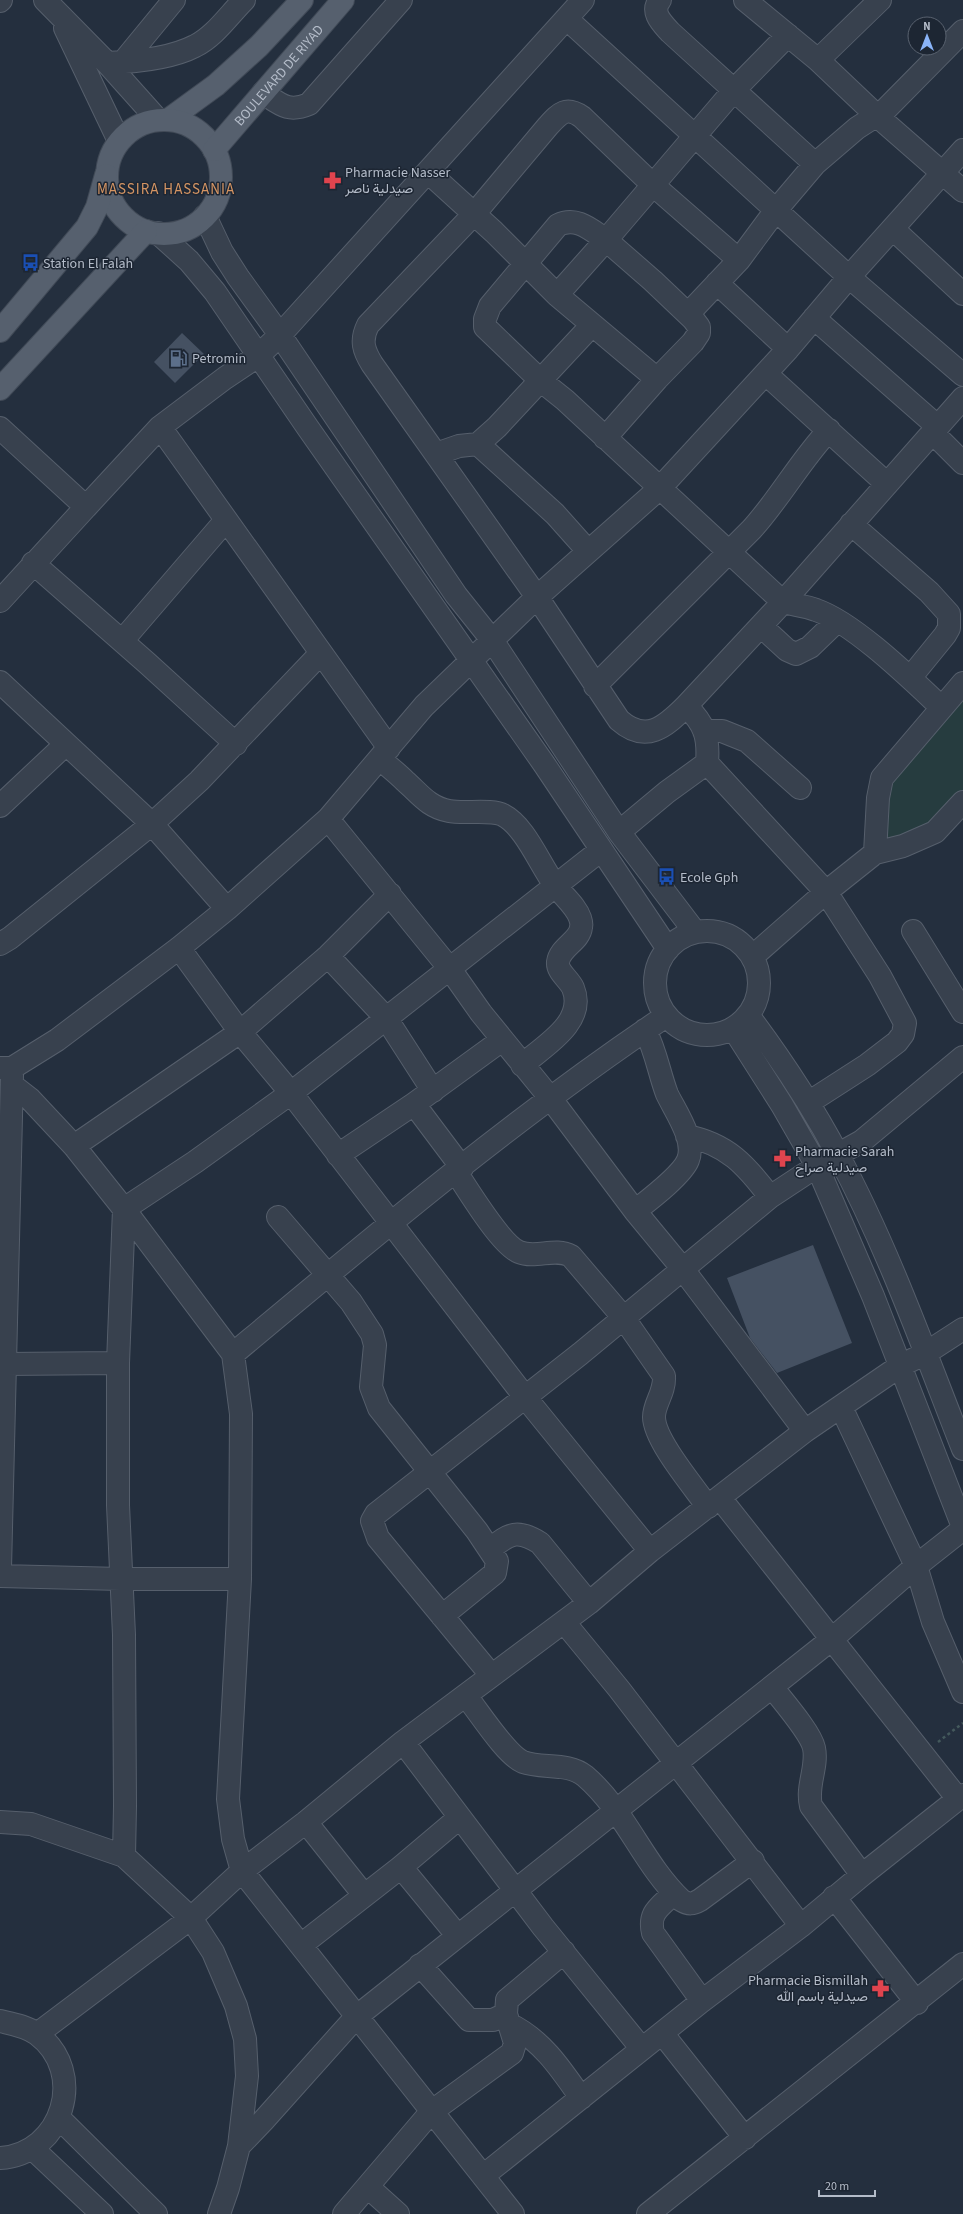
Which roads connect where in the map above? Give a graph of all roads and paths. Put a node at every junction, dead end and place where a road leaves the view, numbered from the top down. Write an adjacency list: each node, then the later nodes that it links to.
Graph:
1 (45, 0): 11 (street)
2 (174, 0): 16 (street)
3 (244, 0): 16 (street)
4 (302, 0): 20 (main road)
5 (344, 0): 18 (main road, BOULEVARD DE RIYAD)
6 (401, 0): 18 (street)
7 (583, 0): 12 (street)
8 (660, 0): 17 (street)
9 (880, 0): 15 (street)
10 (754, 3): 14 (street)
11 (62, 17): 16 (street); 22 (street)
12 (567, 19): 21 (street); 27 (street)
13 (963, 31): 19 (street)
14 (788, 36): 15 (street); 17 (street)
15 (818, 60): 19 (street)
16 (115, 62): 20 (street)
17 (734, 90): 21 (street); 25 (street)
18 (263, 93): 23 (main road, BOULEVARD DE RIYAD)
19 (876, 115): 25 (street); 28 (street)
20 (163, 120): 22 (main road); 23 (main road)
21 (696, 135): 29 (street); 31 (street)
22 (119, 141): 26 (main road)
23 (214, 150): 33 (main road)
24 (963, 150): 28 (street)
25 (815, 164): 31 (street)
26 (107, 172): 35 (main road); 46 (main road)
27 (428, 172): 32 (street); 47 (street)
28 (943, 172): 30 (street); 34 (street)
29 (653, 185): 32 (street); 36 (street); 37 (street)
30 (963, 191)
31 (776, 210): 37 (street); 39 (street)
32 (475, 214): 38 (street); 62 (street)
33 (205, 216): 35 (main road); 47 (street)
34 (893, 229): 39 (street); 41 (street)
35 (152, 232): 49 (street); 54 (main road)
36 (606, 240): 38 (street); 42 (street); 43 (street)
37 (739, 260): 40 (street)
38 (525, 262): 42 (street); 53 (street)
39 (849, 277): 44 (street); 51 (street)
40 (717, 283): 43 (street); 48 (street)
41 (963, 294)
42 (557, 295): 45 (street)
43 (688, 314): 52 (street)
44 (814, 318): 48 (street); 58 (street)
45 (592, 324): 52 (street); 53 (street)
46 (0, 331)
47 (280, 335): 49 (street); 77 (street)
48 (788, 349): 50 (street)
49 (258, 356): 56 (street); 80 (street)
50 (766, 374): 59 (street); 65 (street)
51 (963, 375)
52 (657, 379): 60 (street)
53 (540, 380): 60 (street); 61 (street)
54 (0, 389)
55 (963, 398): 58 (street)
56 (160, 426): 66 (street); 67 (street)
57 (0, 428): 66 (street)
58 (935, 429): 63 (street); 64 (street)
59 (829, 430): 64 (street); 70 (street)
60 (605, 438): 65 (street)
61 (478, 444): 62 (street); 69 (street)
62 (436, 454): 72 (street)
63 (963, 464)
64 (887, 484): 68 (street)
65 (660, 488): 69 (street); 70 (street)
66 (86, 507): 71 (street)
67 (226, 520): 78 (street); 79 (street)
68 (851, 524): 74 (street); 81 (street)
69 (588, 551): 72 (street)
70 (729, 552): 74 (street); 84 (street)
71 (34, 563): 73 (street); 78 (street)
72 (537, 597): 77 (street); 84 (street)
73 (0, 600)
74 (783, 602): 75 (street); 76 (street)
75 (837, 621): 76 (street); 81 (street)
76 (761, 626): 85 (street)
77 (492, 640): 80 (street); 97 (street)
78 (122, 641): 89 (street)
79 (321, 653): 89 (street); 90 (street)
80 (472, 659): 90 (street); 98 (street)
81 (910, 678): 86 (street)
82 (0, 682): 88 (street)
83 (963, 683): 86 (street)
84 (595, 686): 85 (street)
85 (686, 706): 87 (street)
86 (941, 707): 99 (street)
87 (704, 731): 91 (street); 92 (street)
88 (66, 744): 94 (street); 96 (street)
89 (236, 744): 96 (street)
90 (384, 754): 95 (street); 100 (street)
91 (707, 763): 97 (street); 101 (street)
92 (800, 788)
93 (963, 802): 99 (street)
94 (0, 806)
95 (328, 819): 102 (street); 103 (street)
96 (152, 824): 103 (street); 106 (street)
97 (619, 832): 105 (street)
98 (601, 850): 100 (street); 108 (street)
99 (875, 853): 101 (street)
100 (555, 885): 111 (street); 120 (street)
101 (826, 892): 110 (street); 125 (street)
102 (390, 894): 109 (street); 111 (street)
103 (227, 909): 107 (street)
104 (913, 931): 112 (street)
105 (695, 932): 108 (street); 110 (street)
106 (0, 944)
107 (179, 948): 117 (street); 121 (street)
108 (668, 949): 113 (street)
109 (328, 956): 114 (street); 117 (street)
110 (752, 957): 115 (street)
111 (450, 969): 114 (street); 118 (street)
112 (963, 1012)
113 (666, 1016): 115 (street); 116 (street)
114 (386, 1018): 122 (street); 123 (street)
115 (740, 1022): 125 (street); 131 (street)
116 (645, 1030): 124 (street); 127 (street)
117 (240, 1032): 123 (street); 128 (street)
118 (502, 1040): 120 (street); 122 (street)
119 (963, 1057): 130 (street)
120 (522, 1065): 124 (street)
121 (8, 1074): 128 (street); 133 (street)
122 (433, 1091): 126 (street)
123 (291, 1093): 129 (street); 135 (street)
124 (551, 1099): 132 (street); 136 (street)
125 (808, 1103): 130 (street)
126 (414, 1104): 129 (street); 132 (street)
127 (687, 1136): 134 (street); 136 (street)
128 (74, 1146): 135 (street)
129 (338, 1155): 138 (street)
130 (838, 1155): 131 (street); 144 (street)
131 (817, 1166): 134 (street); 148 (street)
132 (458, 1170): 138 (street); 142 (street)
133 (4, 1188): 141 (street)
134 (770, 1197): 139 (street)
135 (124, 1209): 145 (street); 146 (street)
136 (636, 1212): 139 (street)
137 (278, 1217): 140 (street)
138 (391, 1224): 140 (street); 149 (street)
139 (682, 1268): 142 (street); 152 (street)
140 (328, 1275): 145 (street); 154 (street)
141 (3, 1304): 147 (street)
142 (623, 1317): 149 (street); 155 (street)
143 (963, 1329): 144 (street)
144 (926, 1353): 148 (street); 153 (street)
145 (233, 1354): 164 (street)
146 (118, 1363): 147 (street); 163 (street)
147 (5, 1364): 151 (street)
148 (900, 1366): 150 (street); 156 (street)
149 (525, 1397): 154 (street); 159 (street)
150 (841, 1407): 152 (street); 160 (street)
151 (2, 1420): 157 (street)
152 (805, 1431): 155 (street)
153 (963, 1449)
154 (429, 1471): 158 (street); 166 (street)
155 (714, 1502): 159 (street); 168 (street)
156 (963, 1528): 160 (street)
157 (1, 1541): 161 (street)
158 (490, 1549): 165 (street); 166 (street)
159 (650, 1551): 165 (street)
160 (916, 1566): 168 (street); 171 (street)
161 (0, 1569)
162 (0, 1576): 163 (street)
163 (121, 1579): 164 (street); 182 (street)
164 (240, 1579): 185 (street)
165 (589, 1603): 167 (street)
166 (442, 1616): 169 (street)
167 (564, 1622): 169 (street); 176 (street)
168 (832, 1639): 170 (street); 175 (street)
169 (490, 1675): 172 (street)
170 (772, 1687): 176 (street); 186 (street)
171 (963, 1692)
172 (466, 1696): 174 (street); 178 (street)
173 (963, 1723): 175 (path)
174 (403, 1742): 179 (street); 181 (street)
175 (922, 1753): 177 (street)
176 (676, 1764): 178 (street); 183 (street)
177 (960, 1797): 186 (street)
178 (616, 1811): 187 (street); 188 (street)
179 (459, 1818): 184 (street); 187 (street)
180 (0, 1822): 182 (street)
181 (306, 1822): 185 (street); 189 (street)
182 (124, 1856): 191 (street)
183 (753, 1861): 188 (street); 192 (street)
184 (401, 1867): 189 (street); 193 (street)
185 (242, 1871): 191 (street); 194 (street)
186 (862, 1875): 190 (street)
187 (516, 1890): 193 (street); 195 (street)
188 (674, 1893): 198 (street)
189 (364, 1895): 194 (street)
190 (834, 1898): 192 (street); 199 (street)
191 (191, 1918): 204 (street); 210 (street)
192 (801, 1926): 198 (street)
193 (457, 1935): 197 (street)
194 (301, 1945): 200 (street)
195 (564, 1952): 201 (street); 205 (street)
196 (963, 1964): 199 (street)
197 (420, 1965): 200 (street); 201 (street)
198 (702, 2001): 203 (street)
199 (917, 2003): 209 (street)
200 (356, 2016): 207 (street); 210 (street)
201 (507, 2019): 206 (street); 207 (street)
202 (0, 2021): 204 (street)
203 (662, 2033): 205 (street); 209 (street)
204 (37, 2034): 208 (street)
205 (642, 2049): 206 (street)
206 (581, 2098): 213 (street)
207 (431, 2112): 213 (street); 214 (street)
208 (59, 2118): 211 (street); 216 (street)
209 (745, 2138): 221 (street)
210 (239, 2146): 217 (street)
211 (32, 2148): 212 (street); 215 (street)
212 (0, 2158)
213 (483, 2176): 220 (street)
214 (368, 2187): 218 (street); 219 (street)
215 (102, 2214)
216 (156, 2214)
217 (219, 2214)
218 (344, 2214)
219 (398, 2214)
220 (513, 2214)
221 (648, 2214)

